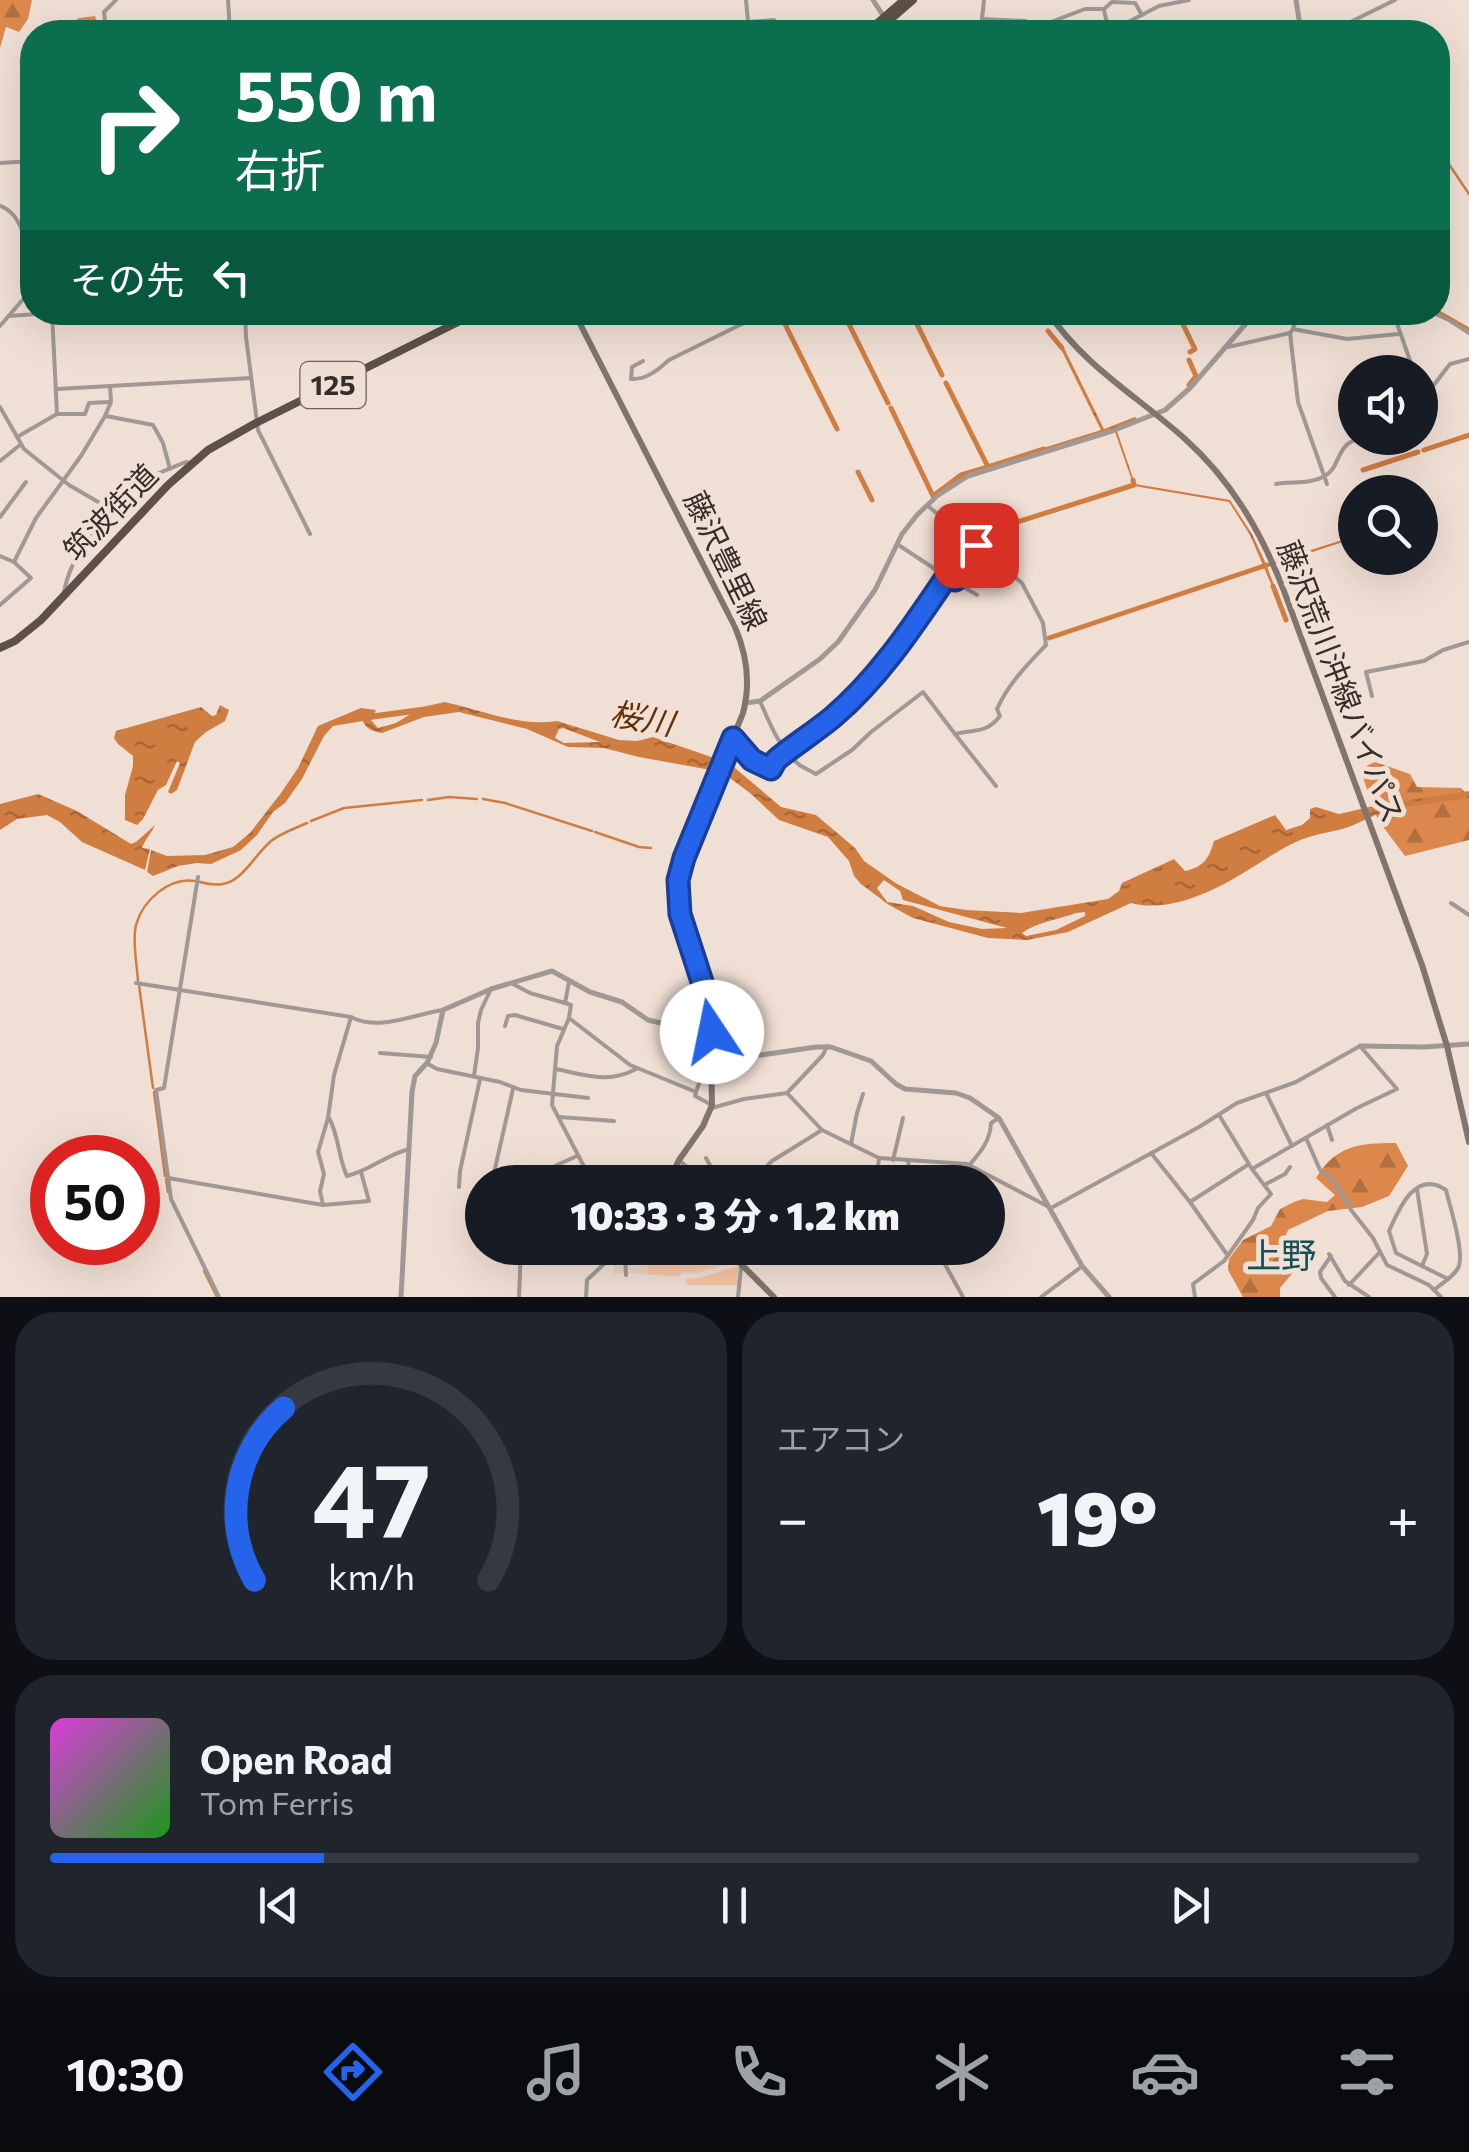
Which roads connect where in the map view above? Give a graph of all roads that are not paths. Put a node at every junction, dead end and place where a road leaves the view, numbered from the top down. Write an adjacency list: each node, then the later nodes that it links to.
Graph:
1 (116, 0): 12 (street)
2 (873, 0): 13 (street)
3 (904, 0): 13 (highway)
4 (913, 0): 13 (highway)
5 (1082, 0): 10 (street)
6 (1188, 0): 11 (street)
7 (1395, 0): 17 (street)
8 (1112, 1): 9 (street); 11 (street)
9 (1104, 9): 10 (street); 15 (street)
10 (1085, 10): 14 (street)
11 (1142, 15): 16 (street)
12 (105, 20)
13 (886, 20)
14 (1057, 20)
15 (1106, 20)
16 (1132, 20)
17 (1354, 20)
18 (0, 206): 19 (street)
19 (20, 222)
20 (20, 303): 22 (street)
21 (20, 315): 22 (street)
22 (9, 316): 32 (street)
23 (53, 325): 42 (street)
24 (246, 325): 39 (street)
25 (452, 325): 48 (highway, 筑波街道 / 125)
26 (580, 325): 77 (main road, 藤沢豊里線)
27 (740, 325): 38 (street)
28 (1058, 325): 46 (main road, 藤沢荒川沖線バイパス)
29 (1245, 325): 35 (street)
30 (1293, 325): 33 (street)
31 (1396, 325): 34 (street)
32 (0, 326)
33 (1291, 331): 34 (street); 35 (street); 55 (street)
34 (1398, 334): 36 (street)
35 (1226, 348): 46 (street)
36 (1407, 355)
37 (1469, 359): 40 (street)
38 (643, 361)
39 (251, 378): 41 (street); 48 (street)
40 (1438, 378)
41 (110, 386): 42 (street); 43 (street)
42 (57, 390): 45 (street)
43 (111, 402): 45 (street); 47 (street)
44 (0, 407): 49 (street)
45 (57, 414): 49 (street)
46 (1155, 415): 60 (street); 100 (main road, 藤沢荒川沖線バイパス)
47 (105, 416): 54 (street); 56 (street)
48 (256, 423): 53 (highway, 筑波街道 / 125); 63 (street)
49 (18, 436): 50 (street)
50 (20, 445): 52 (street); 56 (street)
51 (1340, 455): 55 (street)
52 (0, 461)
53 (191, 462): 54 (street, 筑波街道); 71 (highway, 筑波街道 / 125)
54 (170, 469): 61 (street, 筑波街道)
55 (1324, 476): 58 (street); 59 (street)
56 (64, 480): 61 (street); 67 (street)
57 (26, 482): 62 (street)
58 (1276, 484)
59 (1327, 484)
60 (927, 506): 64 (street); 65 (street)
61 (113, 510): 71 (street, 筑波街道)
62 (0, 517)
63 (310, 534)
64 (898, 544): 68 (street); 76 (street)
65 (976, 545): 69 (street); 78 (street)
66 (0, 556): 67 (street)
67 (14, 562): 72 (street)
68 (947, 576): 69 (street); 80 (street)
69 (955, 580): 70 (street)
70 (977, 595)
71 (64, 596): 74 (highway, 筑波街道 / 125)
72 (0, 605)
73 (1469, 642): 75 (street)
74 (0, 648)
75 (1372, 696)
76 (760, 701): 77 (street); 80 (street)
77 (746, 703): 79 (main road, 藤沢豊里線)
78 (955, 734): 80 (street); 81 (street)
79 (732, 740): 80 (street); 96 (main road, 藤沢豊里線)
80 (787, 750)
81 (996, 786)
82 (198, 877): 88 (street)
83 (1450, 903): 84 (street)
84 (1469, 914)
85 (512, 982): 86 (street); 89 (street); 90 (street)
86 (569, 982): 90 (street); 96 (street)
87 (136, 983): 88 (street)
88 (180, 989): 92 (street); 149 (street)
89 (491, 989): 91 (street); 106 (street)
90 (565, 1003): 93 (street)
91 (443, 1010): 92 (street); 102 (street)
92 (350, 1017): 117 (street)
93 (569, 1018): 95 (street); 104 (street)
94 (505, 1026): 95 (street)
95 (562, 1029): 105 (street)
96 (712, 1036): 98 (street); 103 (main road, 藤沢豊里線)
97 (1469, 1044): 100 (street)
98 (827, 1046): 110 (street); 119 (street)
99 (1360, 1046): 100 (street); 111 (street); 121 (street)
100 (1447, 1046): 125 (main road, 藤沢荒川沖線バイパス)
101 (380, 1053): 102 (street)
102 (429, 1060): 106 (street); 128 (street)
103 (712, 1064): 109 (street); 114 (main road, 藤沢豊里線)
104 (636, 1068): 105 (street); 109 (street)
105 (556, 1069): 108 (street)
106 (477, 1078): 107 (street); 151 (street)
107 (513, 1088): 108 (street); 137 (street)
108 (552, 1092): 113 (street); 116 (street)
109 (696, 1092): 114 (street)
110 (787, 1093): 114 (street); 122 (street)
111 (1266, 1093): 115 (street); 127 (street)
112 (863, 1094): 126 (street)
113 (588, 1098)
114 (712, 1106): 133 (main road)
115 (1219, 1115): 129 (street); 146 (street)
116 (560, 1117): 120 (street); 130 (street)
117 (328, 1118): 148 (street); 154 (street)
118 (904, 1118): 134 (street)
119 (1000, 1118): 136 (street); 155 (street)
120 (614, 1121)
121 (1327, 1125): 123 (street); 124 (street)
122 (822, 1130): 126 (street); 143 (street)
123 (1306, 1138): 127 (street); 157 (street)
124 (1332, 1140)
125 (1469, 1142)
126 (851, 1144): 132 (street)
127 (1292, 1146): 146 (street)
128 (409, 1149): 148 (street); 174 (street)
129 (1151, 1154): 153 (street); 155 (street)
130 (577, 1156): 138 (street); 139 (street)
131 (706, 1158): 142 (street)
132 (878, 1158): 134 (street); 144 (street)
133 (679, 1160): 140 (main road); 141 (street)
134 (893, 1160): 135 (street)
135 (908, 1161): 136 (street); 145 (street)
136 (967, 1164): 155 (street)
137 (496, 1165)
138 (557, 1165)
139 (582, 1165)
140 (676, 1165)
141 (685, 1165)
142 (710, 1165)
143 (769, 1165)
144 (877, 1165)
145 (909, 1165)
146 (1251, 1166): 150 (street); 153 (street)
147 (1290, 1167): 150 (street)
148 (361, 1172): 154 (street)
149 (168, 1178): 154 (street); 173 (street)
150 (1264, 1186): 158 (street)
151 (459, 1187)
152 (1417, 1189): 156 (street); 167 (street); 169 (street)
153 (1190, 1202): 158 (street)
154 (323, 1205)
155 (1051, 1208): 166 (street)
156 (1394, 1251): 159 (street); 167 (street)
157 (1379, 1253): 159 (street); 170 (street)
158 (1228, 1255): 182 (street)
159 (1383, 1260): 172 (street)
160 (521, 1265): 175 (street)
161 (602, 1265): 176 (street)
162 (626, 1265): 168 (street)
163 (742, 1265): 177 (street)
164 (743, 1265): 178 (main road)
165 (945, 1265): 179 (street)
166 (1082, 1266): 180 (street); 181 (street)
167 (1422, 1266): 169 (street)
168 (626, 1275)
169 (1448, 1279): 172 (street)
170 (1349, 1285): 171 (street); 183 (street)
171 (1358, 1290): 184 (street); 185 (street)
172 (1434, 1290): 186 (street)
173 (218, 1297)
174 (401, 1297)
175 (519, 1297)
176 (586, 1297)
177 (738, 1297)
178 (774, 1297)
179 (962, 1297)
180 (1041, 1297)
181 (1109, 1297)
182 (1195, 1297)
183 (1335, 1297)
184 (1354, 1297)
185 (1369, 1297)
186 (1442, 1297)

